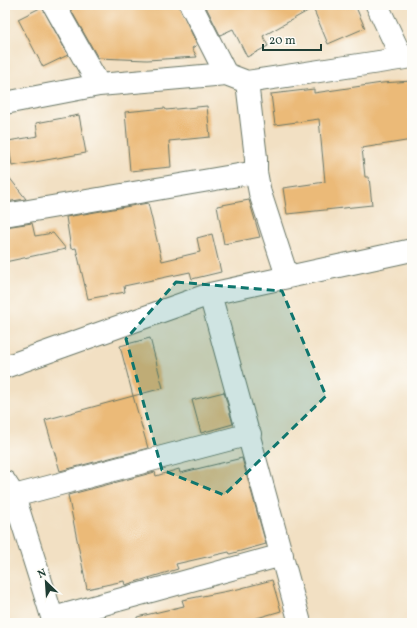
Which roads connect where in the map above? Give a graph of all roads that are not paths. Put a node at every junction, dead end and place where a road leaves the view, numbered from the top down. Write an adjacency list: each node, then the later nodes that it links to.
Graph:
1 (54, 5): 7 (street)
2 (191, 5): 5 (street)
3 (376, 5): 4 (street)
4 (407, 57): 6 (street)
5 (226, 74): 6 (street); 7 (street)
6 (247, 82): 9 (street)
7 (99, 85): 8 (street)
8 (5, 104)
9 (256, 172): 10 (street); 12 (street)
10 (5, 215)
11 (412, 250): 12 (street)
12 (287, 276): 13 (street)
13 (210, 294): 14 (street); 15 (street)
14 (5, 367)
15 (250, 434): 16 (street); 17 (street)
16 (9, 489): 18 (street)
17 (282, 555): 18 (street); 19 (street)
18 (53, 620)
19 (300, 623)

